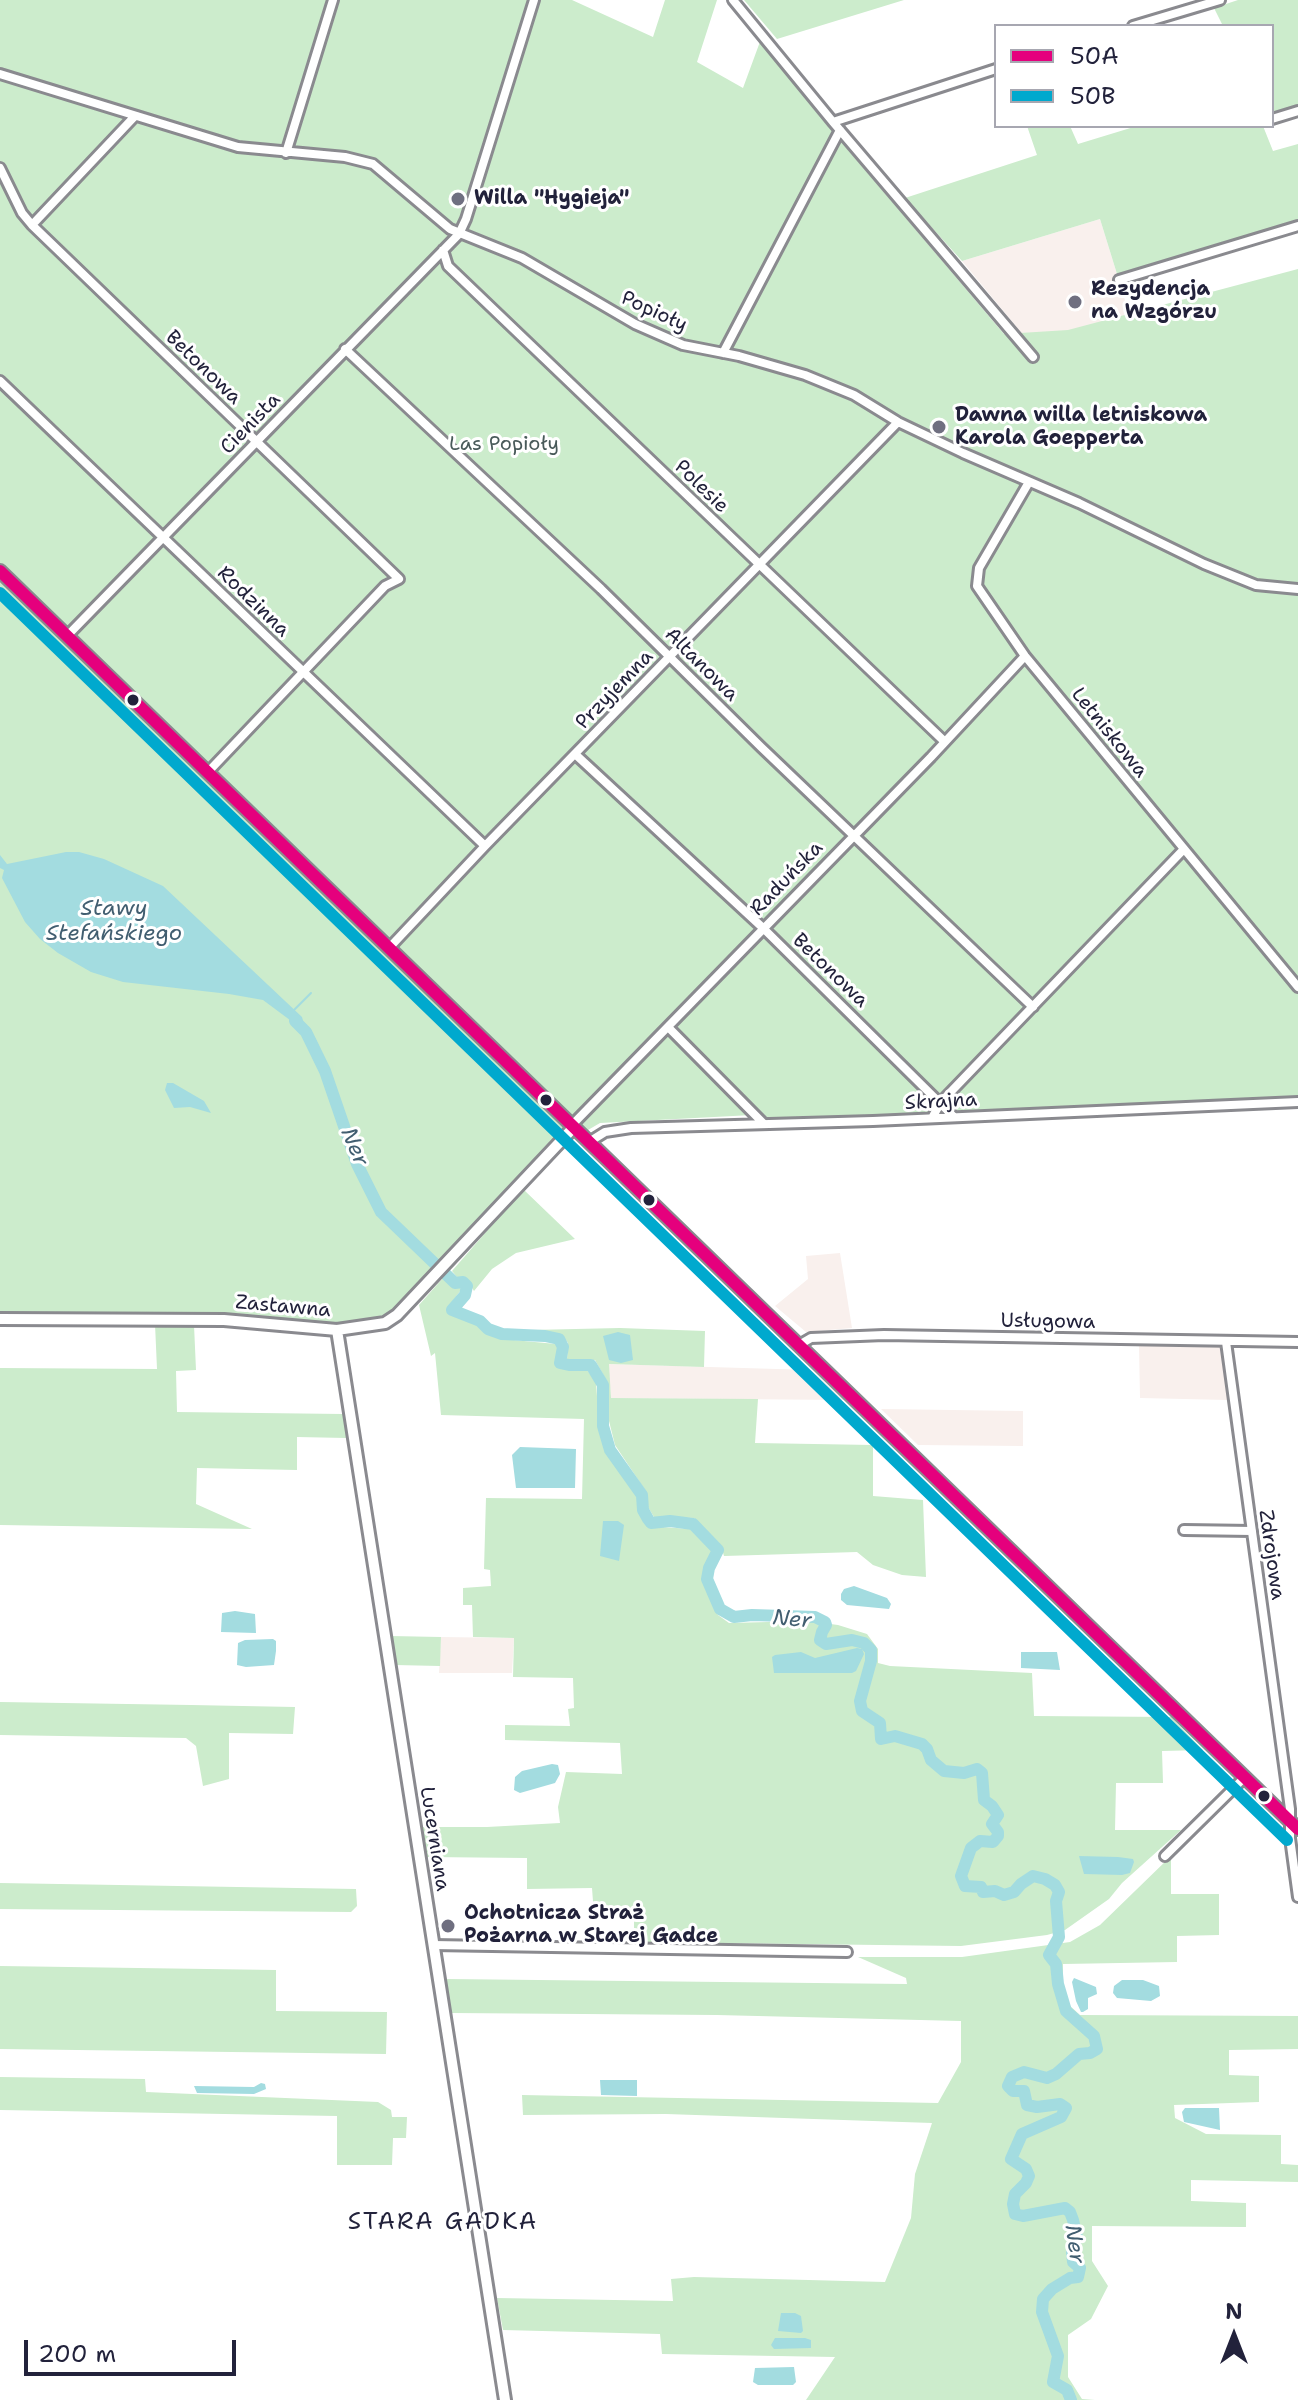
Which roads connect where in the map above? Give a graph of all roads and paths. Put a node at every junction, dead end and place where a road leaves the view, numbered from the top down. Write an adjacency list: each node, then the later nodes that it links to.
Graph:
1 (333, 0): 12 (street)
2 (534, 0): 16 (street)
3 (733, 0): 11 (street)
4 (1220, 0): 5 (street)
5 (1140, 24)
6 (994, 70): 11 (street)
7 (0, 74): 9 (street, Popioły)
8 (1298, 111): 10 (street)
9 (134, 117): 12 (street, Popioły); 14 (street)
10 (1274, 118)
11 (836, 126): 20 (street); 21 (street)
12 (286, 153): 16 (street, Popioły)
13 (0, 168): 14 (street, Betonowa)
14 (32, 225): 24 (street, Betonowa)
15 (1298, 226): 18 (street)
16 (459, 234): 17 (street, Cienista); 20 (street, Popioły)
17 (443, 250): 19 (street, Cienista); 27 (street, Polesie)
18 (1119, 280)
19 (345, 349): 24 (street, Cienista); 32 (street, Altanowa)
20 (723, 353): 23 (street, Popioły)
21 (1033, 357)
22 (0, 381): 26 (street, Rodzinna)
23 (898, 422): 25 (street, Popioły); 27 (street, Przyjemna)
24 (256, 442): 26 (street, Cienista); 33 (street, Betonowa)
25 (1029, 482): 29 (street, Popioły); 31 (street, Letniskowa)
26 (163, 539): 30 (street, Cienista); 33 (street, Rodzinna)
27 (760, 565): 32 (street, Przyjemna); 34 (street, Polesie)
28 (0, 571): 30 (street)
29 (1298, 589)
30 (67, 636): 36 (street)
31 (1025, 656): 34 (street, Raduńska); 39 (street, Letniskowa)
32 (670, 657): 35 (street, Przyjemna); 37 (street, Altanowa)
33 (303, 672): 36 (street); 38 (street, Rodzinna)
34 (945, 742): 37 (street, Raduńska)
35 (575, 754): 38 (street, Przyjemna); 40 (street, Betonowa)
36 (208, 772): 41 (street)
37 (854, 834): 40 (street, Raduńska); 43 (street, Altanowa)
38 (485, 846): 41 (street, Przyjemna)
39 (1184, 849): 42 (street, Letniskowa); 43 (street)
40 (763, 928): 44 (street, Raduńska); 45 (street, Betonowa)
41 (390, 947): 50 (street)
42 (1298, 987)
43 (1033, 1007): 45 (street)
44 (669, 1028): 49 (street); 50 (street, Raduńska)
45 (941, 1102): 47 (street, Betonowa); 48 (street)
46 (1298, 1102): 47 (street, Skrajna)
47 (954, 1117): 48 (street, Skrajna)
48 (932, 1118): 49 (street, Skrajna)
49 (764, 1124): 51 (street, Skrajna)
50 (573, 1126): 51 (street); 53 (street, Zastawna)
51 (589, 1142): 56 (street)
52 (0, 1319): 53 (street, Zastawna)
53 (337, 1330): 63 (street, Lucerniana)
54 (1226, 1342): 55 (street, Usługowa); 56 (street, Usługowa); 58 (street, Zdrojowa)
55 (1298, 1342)
56 (799, 1345): 59 (street)
57 (1184, 1530): 58 (street)
58 (1252, 1531): 60 (street, Zdrojowa)
59 (1245, 1777): 60 (street); 61 (street)
60 (1294, 1825): 62 (street, Zdrojowa)
61 (1165, 1856)
62 (1298, 1897)
63 (433, 1945): 64 (street); 65 (street, Lucerniana)
64 (847, 1952)
65 (505, 2400)

